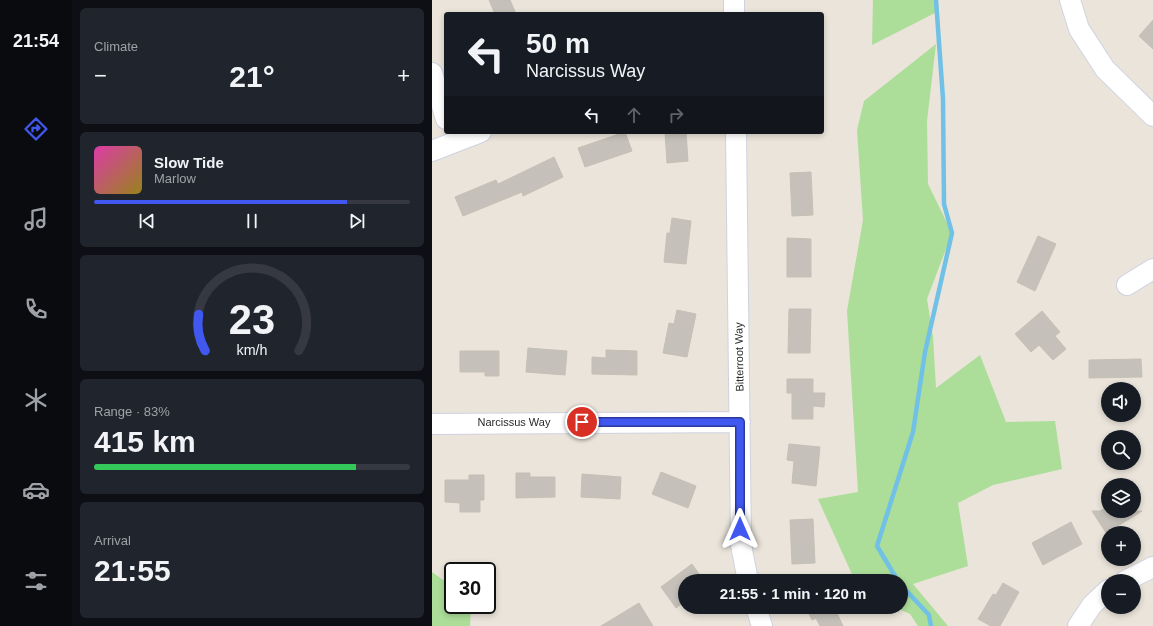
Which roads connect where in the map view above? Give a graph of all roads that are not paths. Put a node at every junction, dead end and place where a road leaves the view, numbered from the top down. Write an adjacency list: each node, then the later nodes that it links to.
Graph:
1 (734, 0): 3 (street)
2 (1070, 0): 6 (street)
3 (734, 12)
4 (432, 74): 5 (street)
5 (444, 113)
6 (1153, 116)
7 (469, 134): 9 (street)
8 (736, 134): 13 (street, Bitterroot Way)
9 (452, 137): 10 (street)
10 (432, 151)
11 (1153, 269): 12 (street)
12 (1127, 285)
13 (740, 422): 14 (street, Narcissus Way); 16 (street, Bitterroot Way)
14 (432, 424)
15 (1153, 567): 17 (street)
16 (747, 574)
17 (1139, 574)
18 (1101, 597): 19 (street)
19 (1078, 626)

